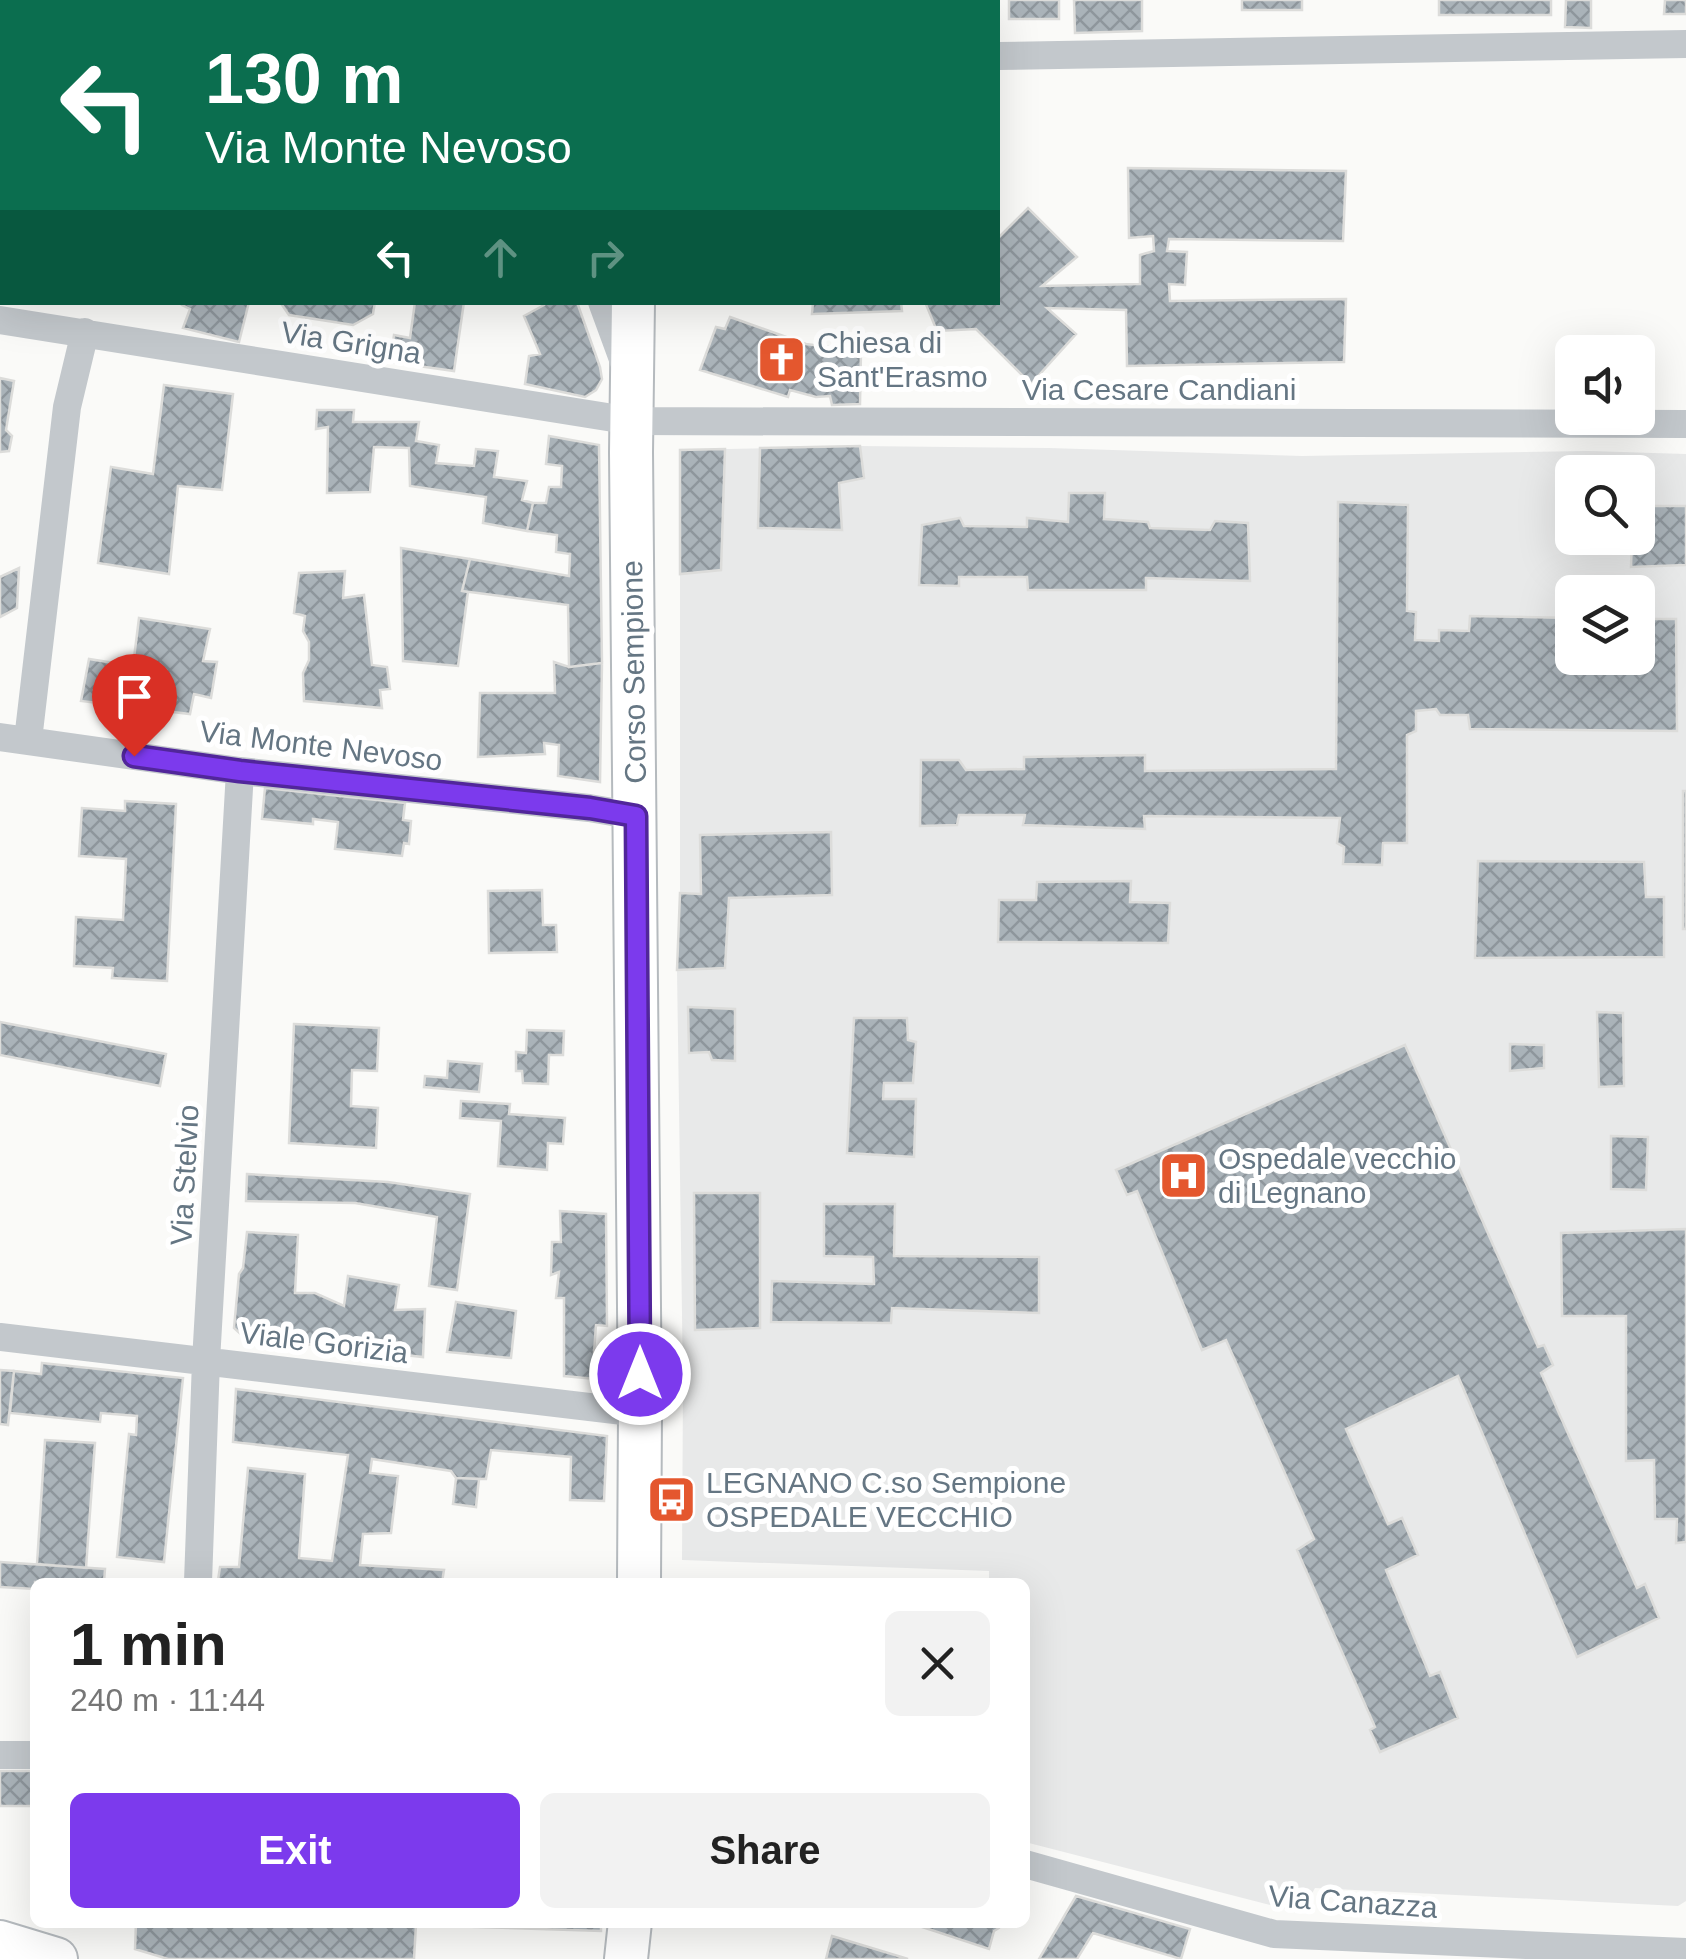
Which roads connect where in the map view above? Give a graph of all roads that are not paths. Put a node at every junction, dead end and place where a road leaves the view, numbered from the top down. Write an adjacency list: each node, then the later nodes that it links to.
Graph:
1 (1686, 44): 2 (street)
2 (1000, 56)
3 (603, 305): 7 (street)
4 (633, 305): 7 (main road, Corso Sempione)
5 (0, 320): 6 (street, Via Grigna)
6 (85, 332): 7 (street, Via Grigna); 9 (street)
7 (632, 402): 8 (street, Via Cesare Candiani); 11 (main road, Corso Sempione)
8 (1686, 424)
9 (14, 738): 10 (street, Via Monte Nevoso)
10 (240, 771): 11 (street, Via Monte Nevoso); 13 (street, Via Stelvio)
11 (636, 816): 14 (main road, Corso Sempione)
12 (0, 1338): 13 (street, Viale Gorizia)
13 (206, 1361): 14 (street, Viale Gorizia); 15 (street, Via Stelvio)
14 (640, 1413): 16 (main road, Corso Sempione)
15 (198, 1578)
16 (639, 1578)
17 (0, 1755): 18 (street)
18 (30, 1755)
19 (1030, 1865): 22 (street, Via Canazza)
20 (629, 1928): 27 (main road)
21 (641, 1928): 28 (main road)
22 (1274, 1934): 24 (street, Via Canazza); 29 (street)
23 (0, 1942): 26 (main road)
24 (1409, 1949): 25 (street, Via Canazza)
25 (1686, 1952)
26 (56, 1959)
27 (626, 1959)
28 (643, 1959)
29 (1298, 1959)

